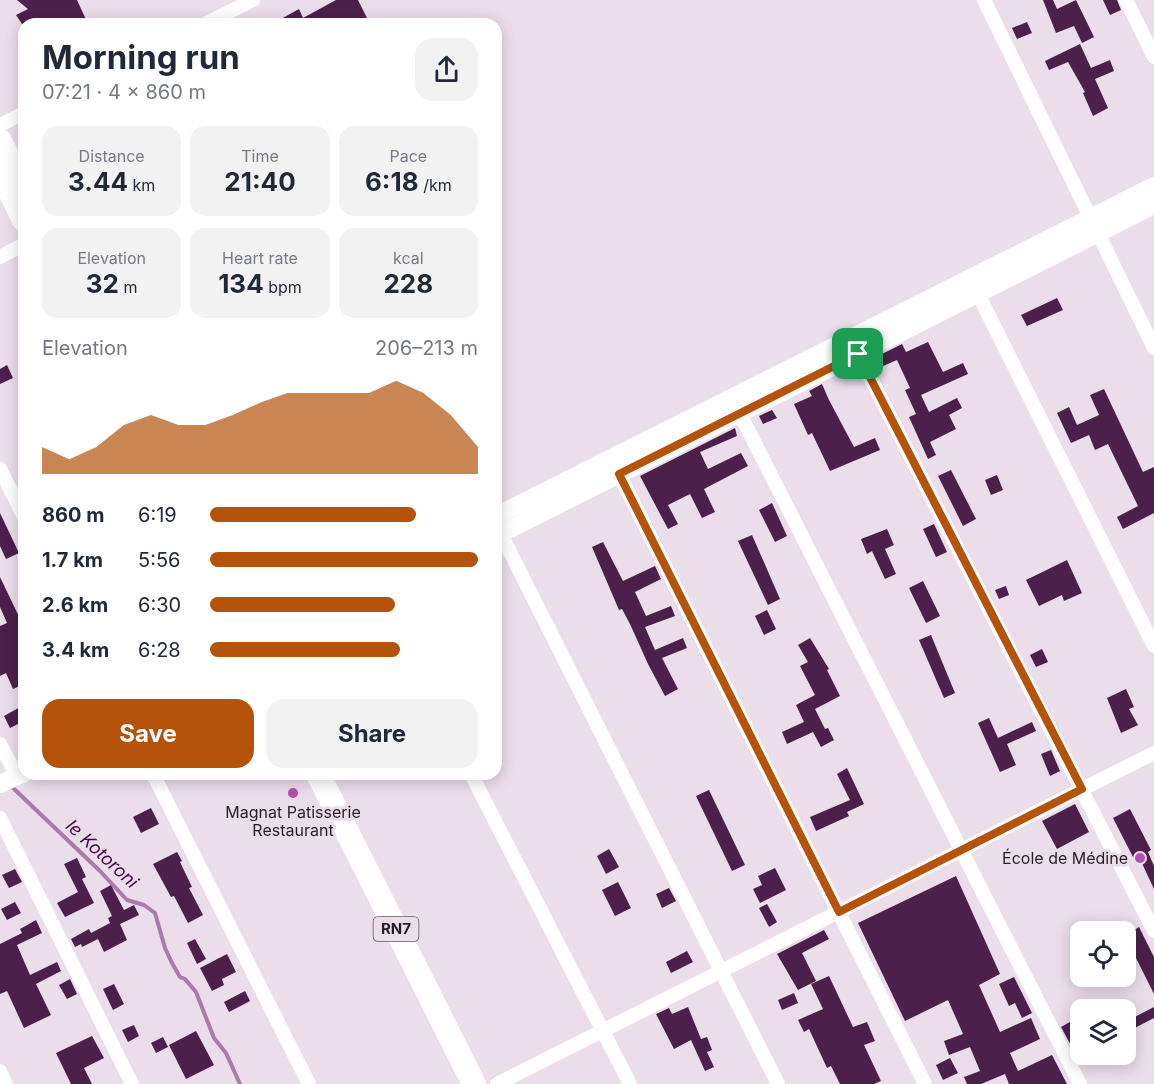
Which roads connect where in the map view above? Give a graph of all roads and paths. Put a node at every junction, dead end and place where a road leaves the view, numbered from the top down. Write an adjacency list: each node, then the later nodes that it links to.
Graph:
1 (253, 0): 4 (street)
2 (984, 0): 14 (street)
3 (1126, 0): 5 (street)
4 (216, 18)
5 (1154, 57)
6 (18, 116): 7 (street)
7 (0, 124)
8 (0, 141): 10 (highway)
9 (0, 171): 13 (highway)
10 (18, 176)
11 (1154, 186): 14 (street)
12 (1154, 206): 14 (street)
13 (18, 208)
14 (1094, 226): 17 (street); 18 (street); 19 (street)
15 (18, 247): 16 (street)
16 (0, 256)
17 (970, 278): 18 (street); 25 (street)
18 (979, 295): 20 (street); 28 (street)
19 (1154, 348)
20 (858, 354): 21 (street); 38 (street)
21 (740, 414): 23 (street); 40 (street)
22 (0, 468): 24 (street)
23 (619, 474): 26 (street); 41 (street)
24 (18, 505)
25 (502, 513)
26 (502, 533)
27 (502, 541): 43 (street)
28 (1154, 646)
29 (0, 744): 31 (street)
30 (1154, 753): 38 (street)
31 (18, 772)
32 (18, 776): 37 (street)
33 (156, 780): 48 (street)
34 (304, 780): 49 (highway, RN7)
35 (321, 780): 50 (highway, RN7)
36 (474, 780): 44 (street)
37 (0, 784)
38 (1082, 789): 40 (street); 42 (street)
39 (0, 818): 47 (street)
40 (962, 849): 41 (street); 55 (street)
41 (839, 912): 43 (street); 54 (street)
42 (1154, 932)
43 (720, 971): 44 (street); 53 (street)
44 (603, 1030): 51 (street); 52 (street)
45 (0, 1071): 46 (street)
46 (6, 1084)
47 (132, 1084)
48 (309, 1084)
49 (456, 1084)
50 (474, 1084)
51 (497, 1084)
52 (630, 1084)
53 (778, 1084)
54 (925, 1084)
55 (1080, 1084)

